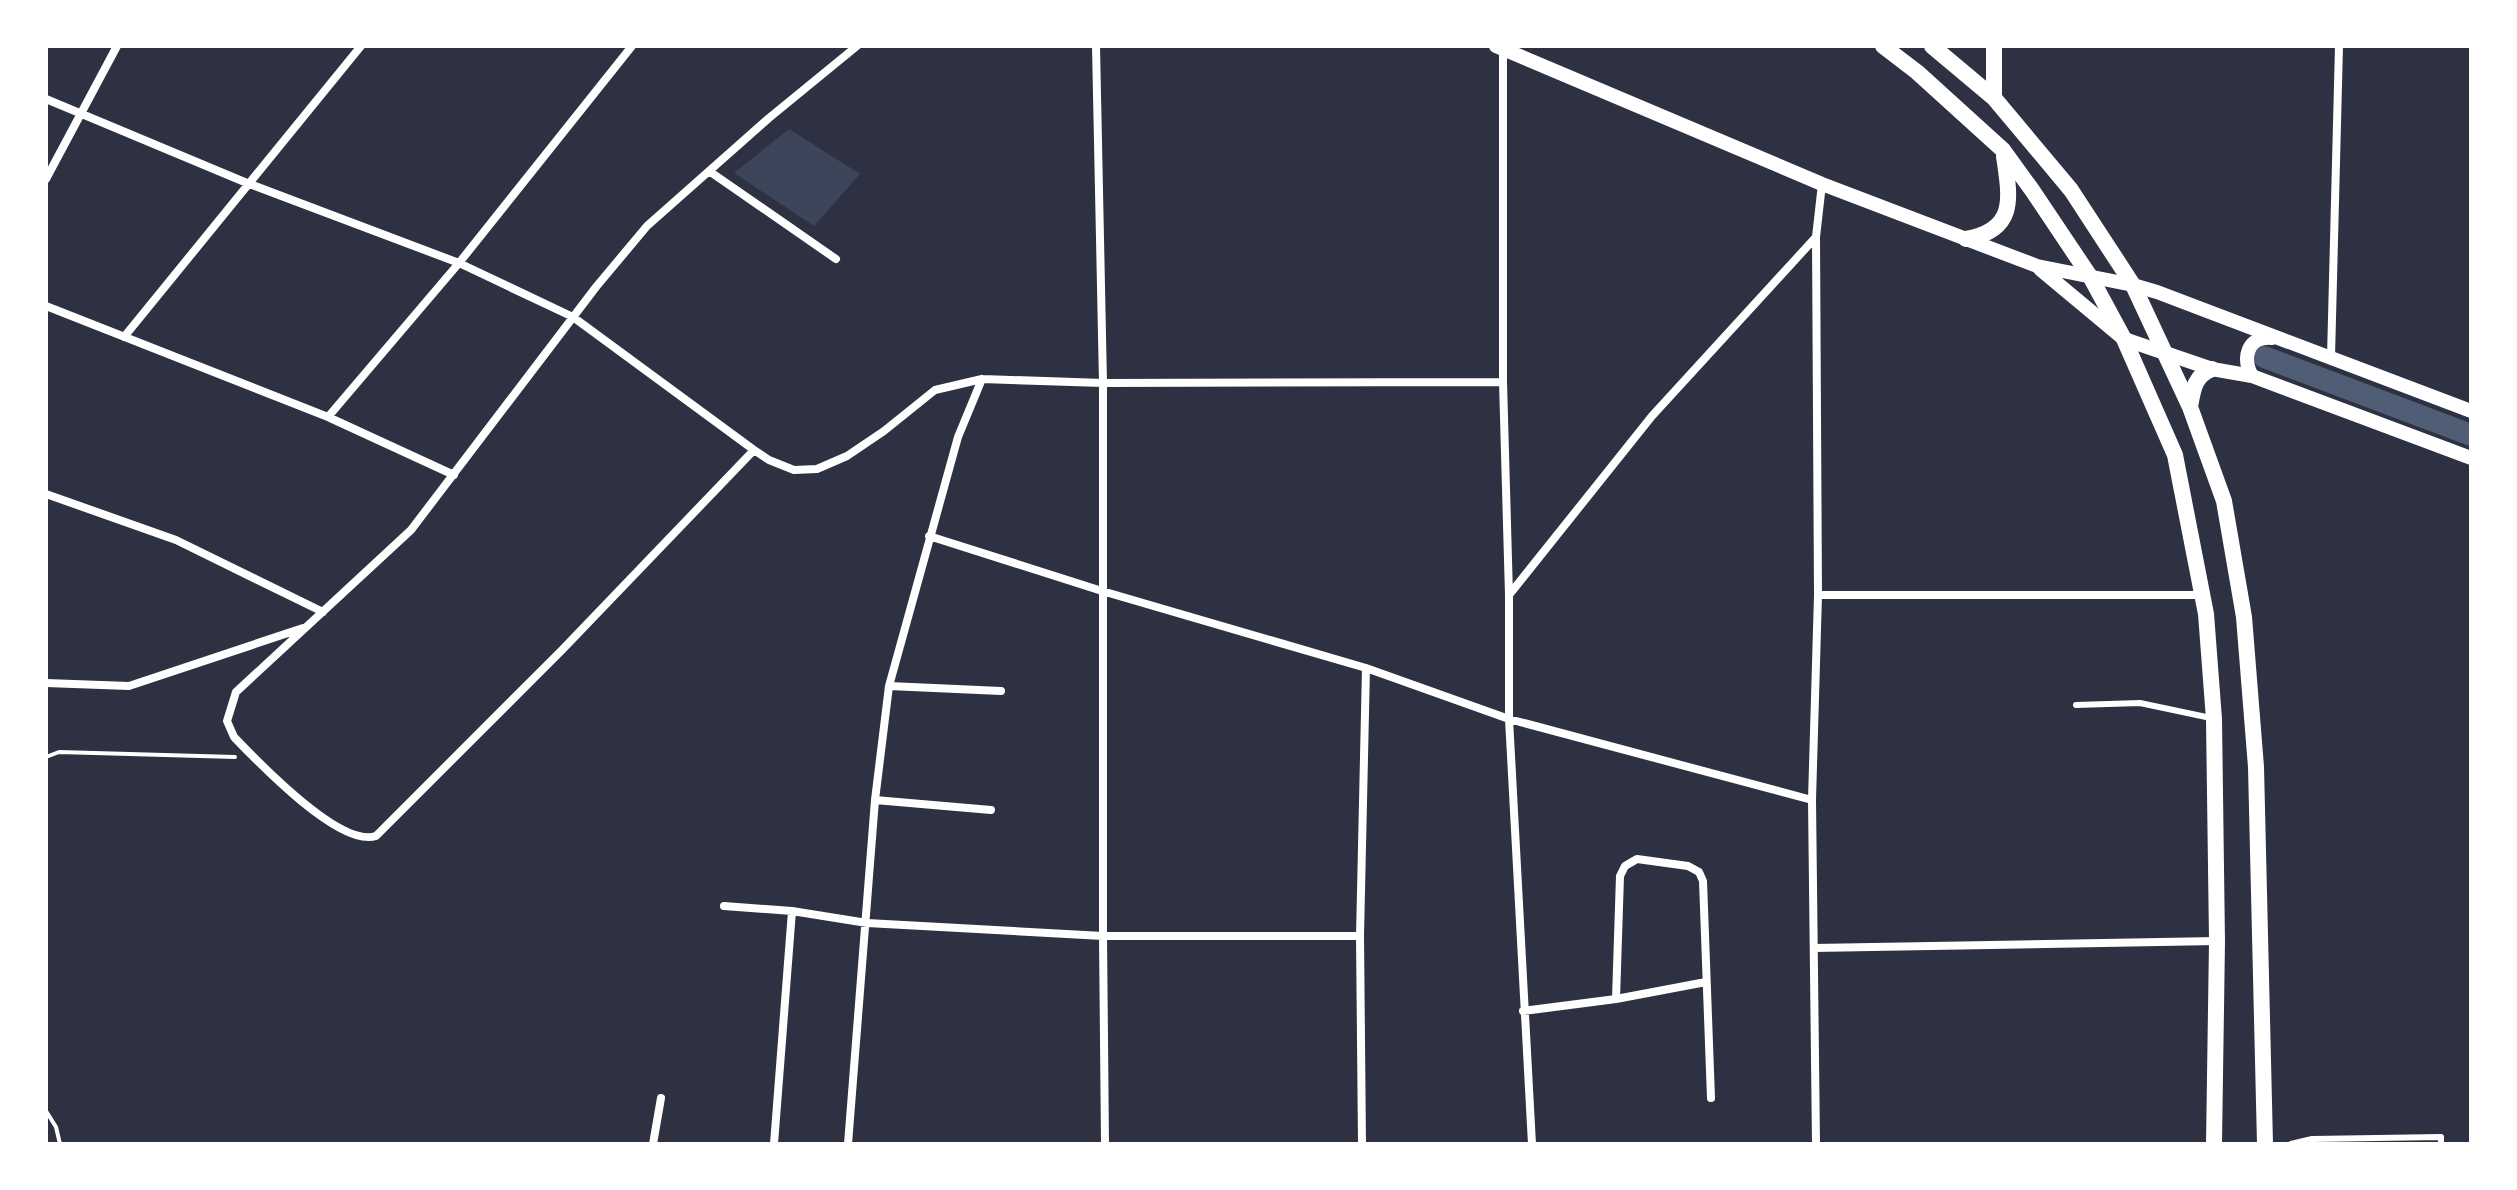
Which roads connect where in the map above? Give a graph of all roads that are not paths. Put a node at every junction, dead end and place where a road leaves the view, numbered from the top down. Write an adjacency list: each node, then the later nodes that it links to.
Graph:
1 (117, 46): 13 (street)
2 (361, 46): 17 (street)
3 (632, 46): 22 (street)
4 (857, 46): 15 (street)
5 (1096, 46): 37 (street)
6 (1883, 46): 14 (main road)
7 (1932, 46): 11 (main road)
8 (1994, 46): 11 (main road)
9 (2339, 46): 32 (street)
10 (1501, 47): 18 (street); 36 (street)
11 (1994, 98): 25 (main road)
12 (46, 99): 13 (street)
13 (82, 114): 16 (street); 17 (street)
14 (2003, 150): 20 (main road); 24 (main road)
15 (709, 171): 21 (street); 27 (street)
16 (46, 179)
17 (247, 183): 22 (street); 28 (street)
18 (1822, 184): 19 (street); 20 (street)
19 (1816, 237): 47 (street); 48 (street)
20 (1966, 239): 23 (street)
21 (836, 259)
22 (459, 263): 27 (street); 40 (street)
23 (2037, 266): 24 (street); 30 (street)
24 (2091, 278): 25 (street); 30 (main road)
25 (2133, 285): 29 (street); 31 (main road)
26 (46, 306): 28 (street)
27 (573, 317): 41 (street); 43 (street)
28 (124, 337): 40 (street)
29 (2276, 338): 32 (street); 34 (street)
30 (2124, 339): 31 (street); 49 (main road)
31 (2165, 354): 33 (street); 38 (main road)
32 (2331, 357): 39 (street)
33 (2212, 369): 34 (street); 38 (main road)
34 (2252, 376): 42 (street)
35 (982, 379): 37 (street); 41 (street); 45 (street)
36 (1503, 382): 37 (street); 47 (street)
37 (1103, 383): 46 (street)
38 (2190, 407): 87 (main road)
39 (2471, 411)
40 (328, 417): 43 (street)
41 (754, 450): 51 (street)
42 (2471, 458)
43 (454, 475): 50 (street)
44 (46, 494): 50 (street)
45 (929, 536): 46 (street); 54 (street)
46 (1102, 591): 52 (street); 65 (street)
47 (1509, 595): 57 (street)
48 (1818, 595): 49 (street); 60 (street)
49 (2204, 595): 58 (main road)
50 (323, 612): 51 (street)
51 (305, 627): 53 (street)
52 (1366, 668): 57 (street); 66 (street)
53 (46, 683)
54 (889, 686): 55 (street); 59 (street)
55 (1001, 691)
56 (2076, 705): 58 (lane)
57 (1509, 719): 60 (street); 71 (street)
58 (2214, 719): 67 (main road)
59 (875, 800): 61 (street); 64 (street)
60 (1812, 800): 68 (street)
61 (991, 810)
62 (724, 906): 63 (street)
63 (792, 911): 64 (street); 79 (street)
64 (867, 923): 65 (street); 80 (street)
65 (1103, 936): 66 (street); 81 (street)
66 (1360, 936): 82 (street)
67 (2217, 941): 68 (street); 74 (main road)
68 (1814, 948): 84 (street)
69 (1706, 982): 70 (street); 70 (street); 73 (street)
70 (1616, 999): 71 (street)
71 (1523, 1011): 83 (street)
72 (661, 1098): 78 (street)
73 (1711, 1098)
74 (2214, 1122): 85 (main road); 86 (main road)
75 (2346, 1141): 76 (lane); 77 (lane)
76 (2381, 1141): 89 (lane)
77 (2312, 1142): 88 (lane)
78 (653, 1144)
79 (774, 1144)
80 (848, 1144)
81 (1105, 1144)
82 (1362, 1144)
83 (1532, 1144)
84 (1816, 1144)
85 (2214, 1144)
86 (2222, 1144)
87 (2265, 1144)
88 (2291, 1144)
89 (2441, 1144)

